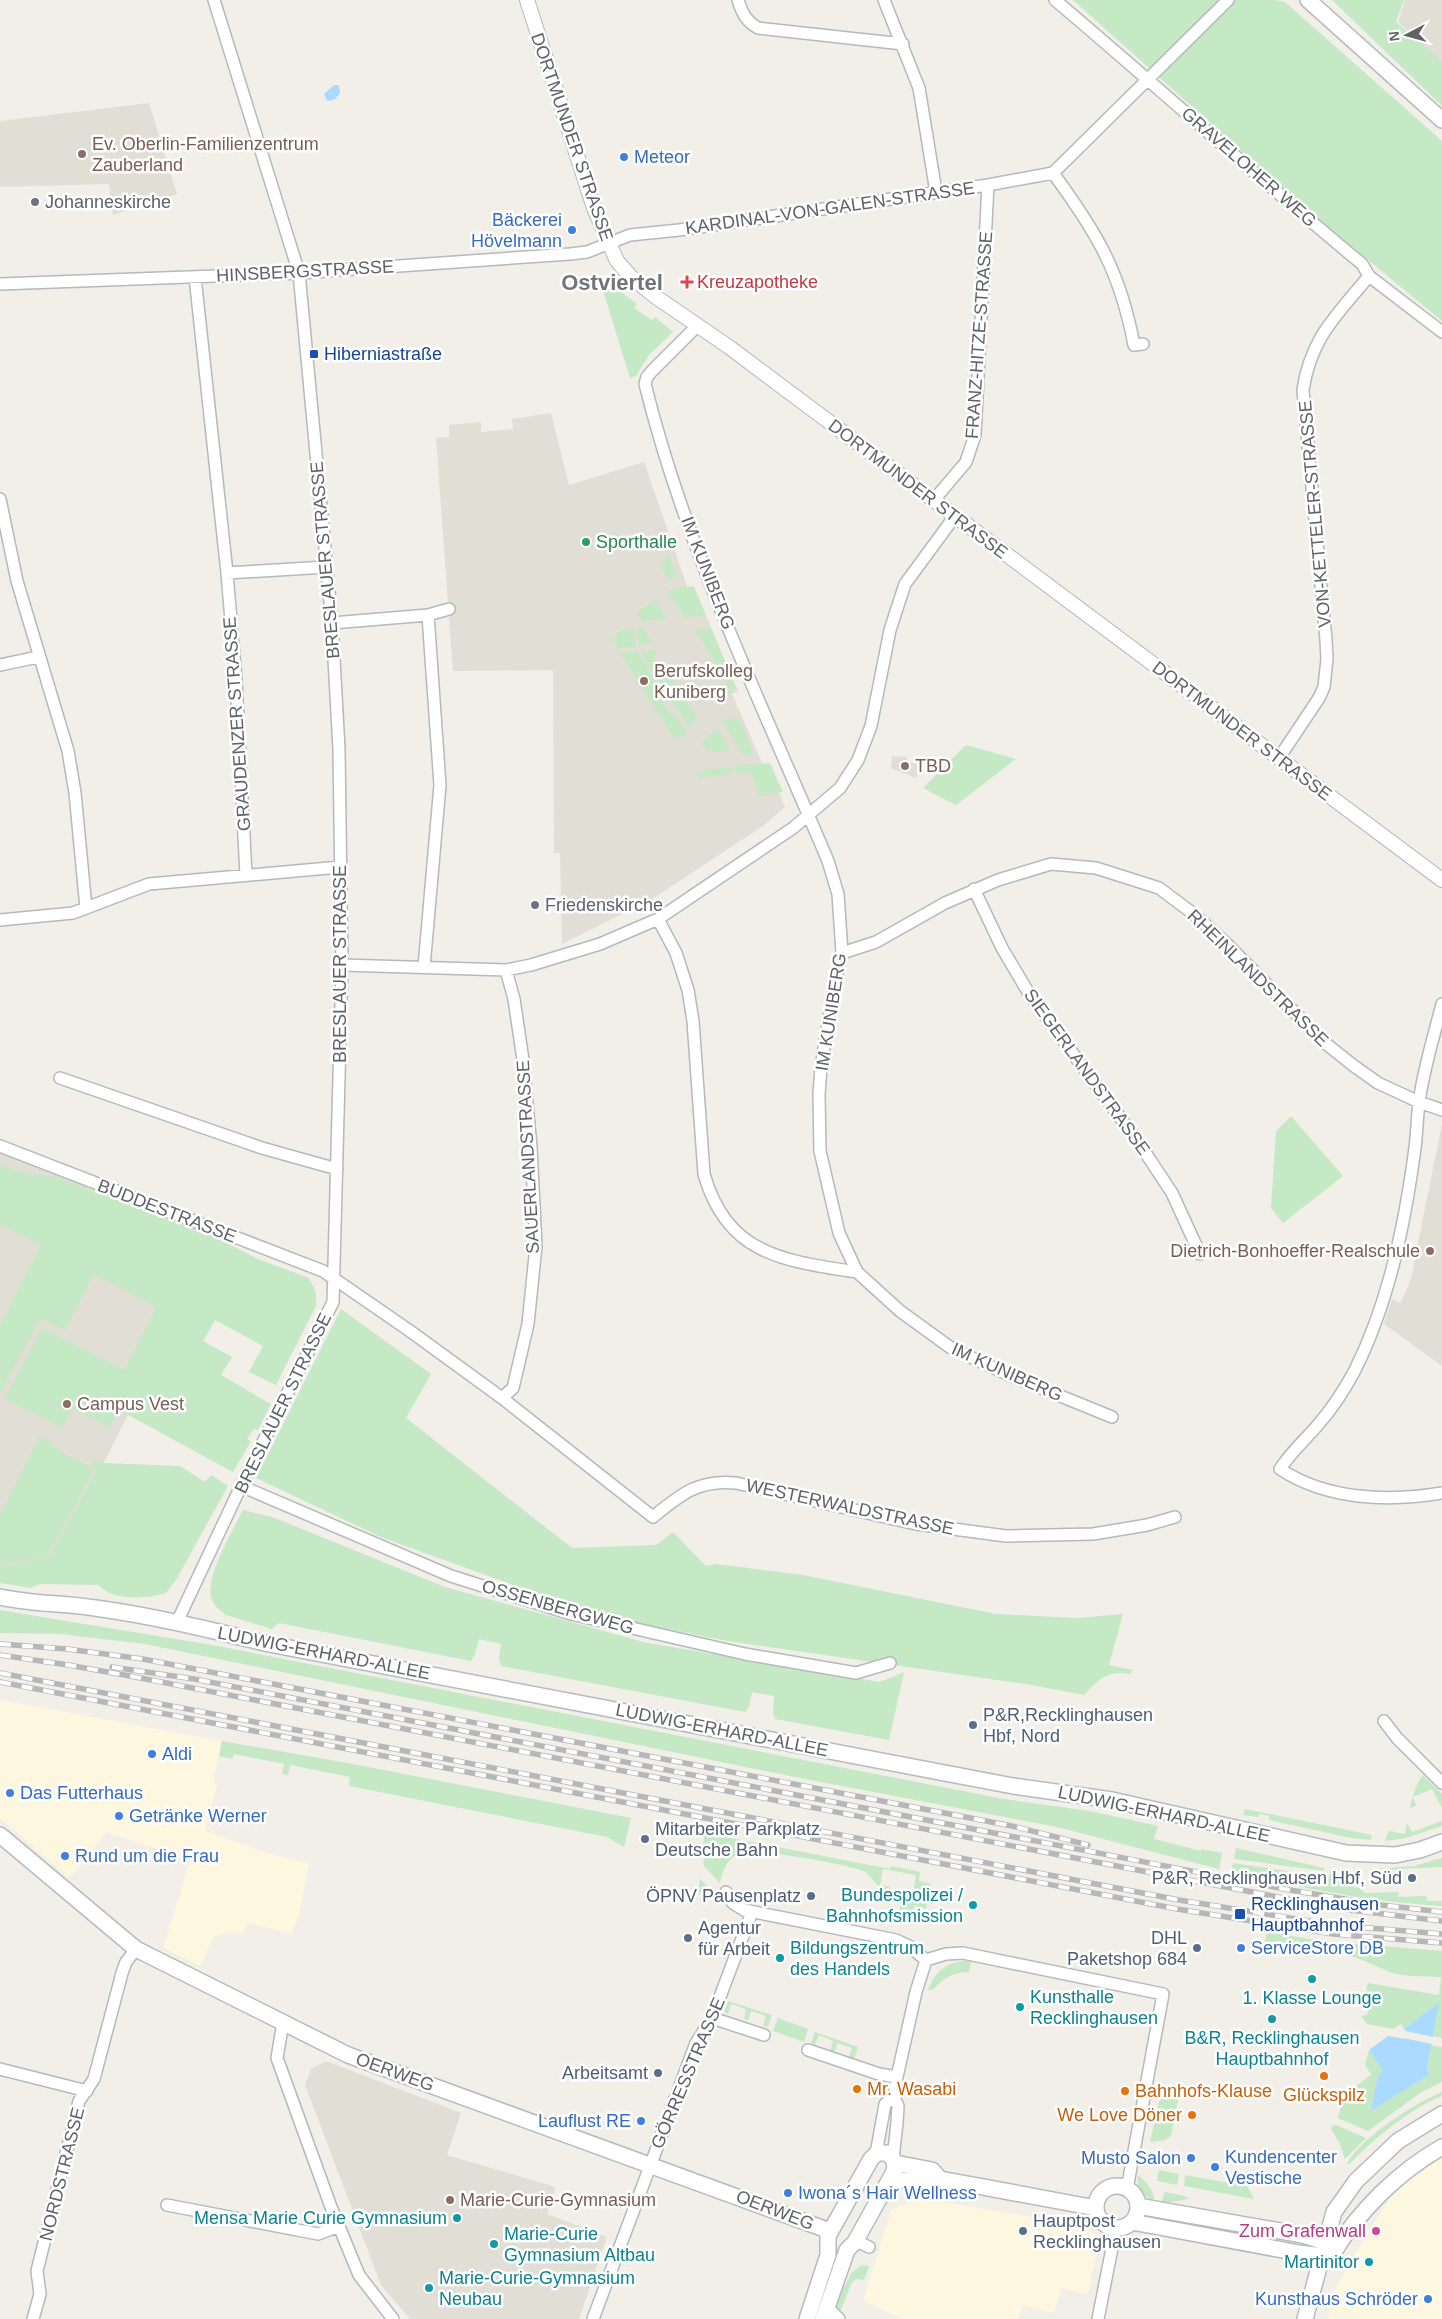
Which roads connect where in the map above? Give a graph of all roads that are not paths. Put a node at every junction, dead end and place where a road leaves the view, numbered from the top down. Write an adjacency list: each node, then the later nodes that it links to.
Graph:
1 (214, 0): 15 (street)
2 (527, 0): 14 (street, DORTMUNDER STRASSE)
3 (738, 0): 8 (street)
4 (884, 0): 8 (street)
5 (1055, 0): 9 (street, GRAVELOHER WEG)
6 (1228, 0): 9 (street)
7 (1308, 0): 10 (main road)
8 (903, 44): 13 (street)
9 (1149, 80): 11 (street); 16 (street, GRAVELOHER WEG)
10 (1442, 120)
11 (1053, 173): 12 (street, KARDINAL-VON-GALEN-STRASSE); 21 (street)
12 (988, 185): 13 (street, KARDINAL-VON-GALEN-STRASSE); 23 (street, FRANZ-HITZE-STRASSE)
13 (936, 192): 14 (street, KARDINAL-VON-GALEN-STRASSE)
14 (607, 244): 15 (street, HINSBERGSTRASSE); 19 (street, DORTMUNDER STRASSE)
15 (299, 273): 17 (street, HINSBERGSTRASSE); 25 (street, BRESLAUER STRASSE)
16 (1369, 276): 20 (street, GRAVELOHER WEG); 32 (street, VON-KETTELER-STRASSE)
17 (195, 277): 18 (street, HINSBERGSTRASSE); 26 (street, GRAUDENZER STRASSE)
18 (0, 284)
19 (697, 326): 23 (street, DORTMUNDER STRASSE); 33 (street, IM KUNIBERG)
20 (1442, 332)
21 (1144, 344)
22 (0, 498): 30 (street)
23 (932, 501): 24 (street, DORTMUNDER STRASSE)
24 (954, 516): 32 (street, DORTMUNDER STRASSE); 33 (street)
25 (326, 567): 26 (street); 29 (street, BRESLAUER STRASSE)
26 (227, 573): 35 (street, GRAUDENZER STRASSE)
27 (449, 609): 28 (street)
28 (428, 615): 29 (street); 43 (street)
29 (332, 623): 34 (street, BRESLAUER STRASSE)
30 (38, 657): 31 (street); 38 (street)
31 (0, 665)
32 (1279, 758): 36 (street, DORTMUNDER STRASSE)
33 (809, 816): 39 (street); 41 (street, IM KUNIBERG)
34 (340, 867): 35 (street); 42 (street, BRESLAUER STRASSE)
35 (246, 875): 38 (street)
36 (1442, 880)
37 (974, 889): 41 (street, RHEINLANDSTRASSE); 47 (street, RHEINLANDSTRASSE); 51 (street, SIEGERLANDSTRASSE)
38 (86, 908): 40 (street)
39 (658, 919): 44 (street); 52 (street)
40 (0, 920)
41 (842, 953): 52 (street, IM KUNIBERG)
42 (342, 965): 43 (street); 50 (street, BRESLAUER STRASSE)
43 (424, 967): 44 (street)
44 (506, 970): 54 (street, SAUERLANDSTRASSE)
45 (1442, 1004): 47 (street)
46 (60, 1078): 50 (street)
47 (1419, 1102): 48 (street, RHEINLANDSTRASSE); 57 (street)
48 (1442, 1110)
49 (0, 1146): 53 (street, BUDDESTRASSE)
50 (337, 1169): 53 (street, BRESLAUER STRASSE)
51 (1200, 1254)
52 (856, 1272): 55 (street, IM KUNIBERG)
53 (333, 1277): 54 (street); 56 (street, BRESLAUER STRASSE)
54 (502, 1398): 58 (street, WESTERWALDSTRASSE)
55 (1112, 1417)
56 (241, 1486): 60 (street, BRESLAUER STRASSE); 61 (street, OSSENBERGWEG)
57 (1442, 1493)
58 (1175, 1517)
59 (0, 1597): 60 (main road, LUDWIG-ERHARD-ALLEE)
60 (177, 1622): 65 (main road, LUDWIG-ERHARD-ALLEE)
61 (890, 1663)
62 (1384, 1721): 63 (street)
63 (1442, 1783)
64 (0, 1835): 68 (main road, OERWEG)
65 (1442, 1842)
66 (726, 1892): 67 (street)
67 (752, 1912): 69 (street); 70 (street, GÖRRESSTRASSE)
68 (136, 1948): 71 (main road, OERWEG); 76 (street, NORDSTRASSE)
69 (926, 1960): 75 (street); 85 (street)
70 (712, 2018): 72 (street); 82 (street, GÖRRESSTRASSE)
71 (282, 2022): 82 (main road, OERWEG); 90 (street)
72 (764, 2035)
73 (808, 2050): 75 (street)
74 (0, 2069): 76 (street)
75 (897, 2077): 77 (street)
76 (87, 2091): 96 (street, NORDSTRASSE)
77 (894, 2096): 80 (street); 81 (street)
78 (1442, 2114): 94 (main road)
79 (1442, 2147): 94 (main road)
80 (876, 2154): 81 (main road); 92 (main road)
81 (894, 2160): 83 (main road); 84 (main road)
82 (650, 2164): 92 (main road, OERWEG); 98 (street, GÖRRESSTRASSE)
83 (940, 2179): 84 (main road); 88 (main road)
84 (890, 2180): 93 (main road)
85 (1127, 2189): 87 (main road); 88 (main road)
86 (167, 2205): 90 (street)
87 (1138, 2206): 89 (main road); 94 (main road)
88 (1096, 2208): 91 (main road)
89 (1132, 2222): 91 (main road); 94 (main road)
90 (339, 2226): 97 (street)
91 (1116, 2228): 101 (street)
92 (830, 2237): 93 (main road, OERWEG); 99 (main road)
93 (857, 2246): 95 (main road)
94 (1329, 2250): 102 (main road)
95 (825, 2313): 100 (street)
96 (33, 2319)
97 (393, 2319)
98 (593, 2319)
99 (807, 2319)
100 (839, 2319)
101 (1098, 2319)
102 (1305, 2319)

